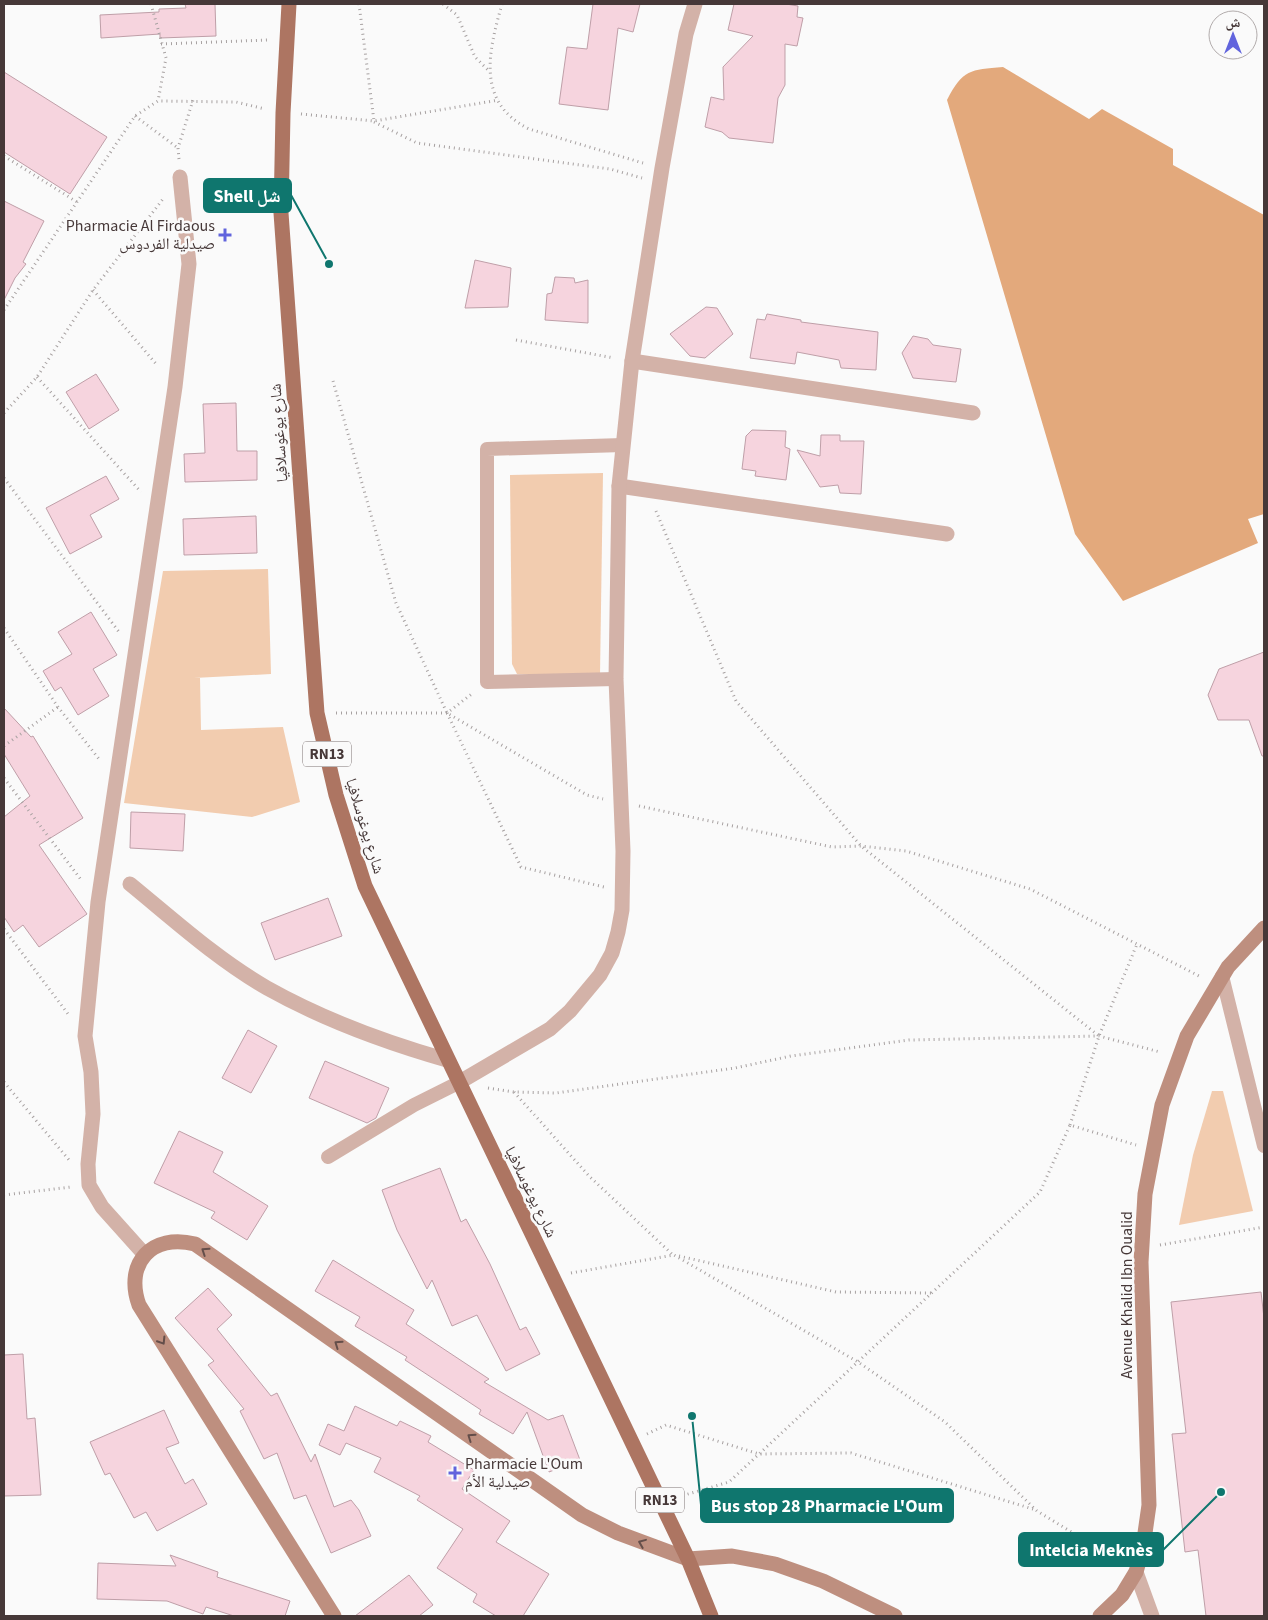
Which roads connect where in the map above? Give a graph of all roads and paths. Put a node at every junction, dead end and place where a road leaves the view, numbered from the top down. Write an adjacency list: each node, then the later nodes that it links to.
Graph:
1 (151, 4): 8 (path)
2 (288, 4): 7 (main road, شارع يوغوسلافيا / RN13)
3 (359, 4): 15 (path)
4 (443, 4): 9 (path)
5 (502, 4): 9 (path)
6 (695, 4): 17 (street)
7 (286, 40): 8 (path); 13 (main road, شارع يوغوسلافيا / RN13)
8 (161, 44): 12 (path)
9 (490, 73): 11 (path)
10 (193, 100): 12 (path); 13 (path); 14 (path)
11 (499, 100): 15 (path); 17 (path)
12 (158, 101): 14 (path)
13 (282, 112): 15 (path); 41 (main road, شارع يوغوسلافيا / RN13)
14 (135, 116): 20 (path)
15 (374, 122): 19 (path)
16 (4, 156): 20 (path)
17 (662, 168): 19 (street)
18 (180, 177): 21 (path); 27 (street)
19 (660, 184): 24 (street)
20 (77, 202): 22 (path)
21 (93, 290): 25 (path); 27 (path)
22 (4, 310)
23 (516, 340): 24 (path)
24 (632, 361): 29 (street); 30 (street)
25 (37, 377): 28 (path); 34 (path)
26 (333, 380): 42 (path)
27 (175, 387): 34 (street)
28 (4, 413)
29 (973, 413)
30 (623, 445): 32 (street); 39 (lane)
31 (4, 478): 37 (path)
32 (619, 486): 33 (street); 38 (street)
33 (648, 492): 35 (street); 47 (path)
34 (156, 508): 37 (street)
35 (947, 534)
36 (4, 628): 40 (path)
37 (135, 653): 45 (street)
38 (616, 679): 39 (lane); 46 (street)
39 (486, 682): 42 (path)
40 (58, 707): 43 (path); 45 (path)
41 (318, 713): 42 (path); 58 (main road, شارع يوغوسلافيا / RN13)
42 (447, 713): 46 (path); 49 (path)
43 (4, 746)
44 (4, 778): 50 (path)
45 (116, 780): 50 (street)
46 (621, 802): 47 (path); 49 (street)
47 (861, 846): 53 (path); 56 (path)
48 (130, 884): 58 (street)
49 (622, 891): 60 (street)
50 (98, 902): 55 (street)
51 (1264, 928): 54 (main road, Avenue Khalid Ibn Oualid)
52 (4, 929): 55 (path)
53 (1137, 944): 54 (path); 56 (path)
54 (1220, 981): 57 (main road, Avenue Khalid Ibn Oualid); 63 (lane)
55 (85, 1036): 66 (street)
56 (1099, 1036): 57 (path); 61 (path); 62 (path)
57 (1180, 1057): 64 (main road, Avenue Khalid Ibn Oualid)
58 (447, 1060): 60 (main road, شارع يوغوسلافيا / RN13)
59 (4, 1082): 66 (path)
60 (458, 1083): 61 (path); 65 (lane); 72 (main road, شارع يوغوسلافيا / RN13)
61 (514, 1092): 71 (path)
62 (1070, 1125): 64 (path); 73 (path)
63 (1264, 1146)
64 (1153, 1150): 69 (main road, Avenue Khalid Ibn Oualid)
65 (328, 1157)
66 (89, 1185): 67 (path); 70 (street)
67 (4, 1195)
68 (1264, 1227): 69 (path)
69 (1142, 1248): 80 (main road, Avenue Khalid Ibn Oualid)
70 (145, 1254): 79 (main road, one-way to 70); 81 (main road, one-way to 81)
71 (674, 1255): 72 (path); 73 (path); 74 (path)
72 (554, 1276): 75 (main road, شارع يوغوسلافيا / RN13)
73 (932, 1293): 74 (path)
74 (858, 1362): 76 (path); 78 (path)
75 (631, 1441): 76 (path); 77 (main road, شارع يوغوسلافيا / RN13)
76 (759, 1454): 77 (path); 78 (path)
77 (661, 1502): 79 (main road, شارع يوغوسلافيا / RN13)
78 (1036, 1510): 80 (path)
79 (688, 1559): 82 (main road, RN13); 83 (main road)
80 (1136, 1572): 84 (main road, Avenue Khalid Ibn Oualid); 85 (street)
81 (334, 1616)
82 (711, 1616)
83 (895, 1616)
84 (1100, 1616)
85 (1152, 1616)

